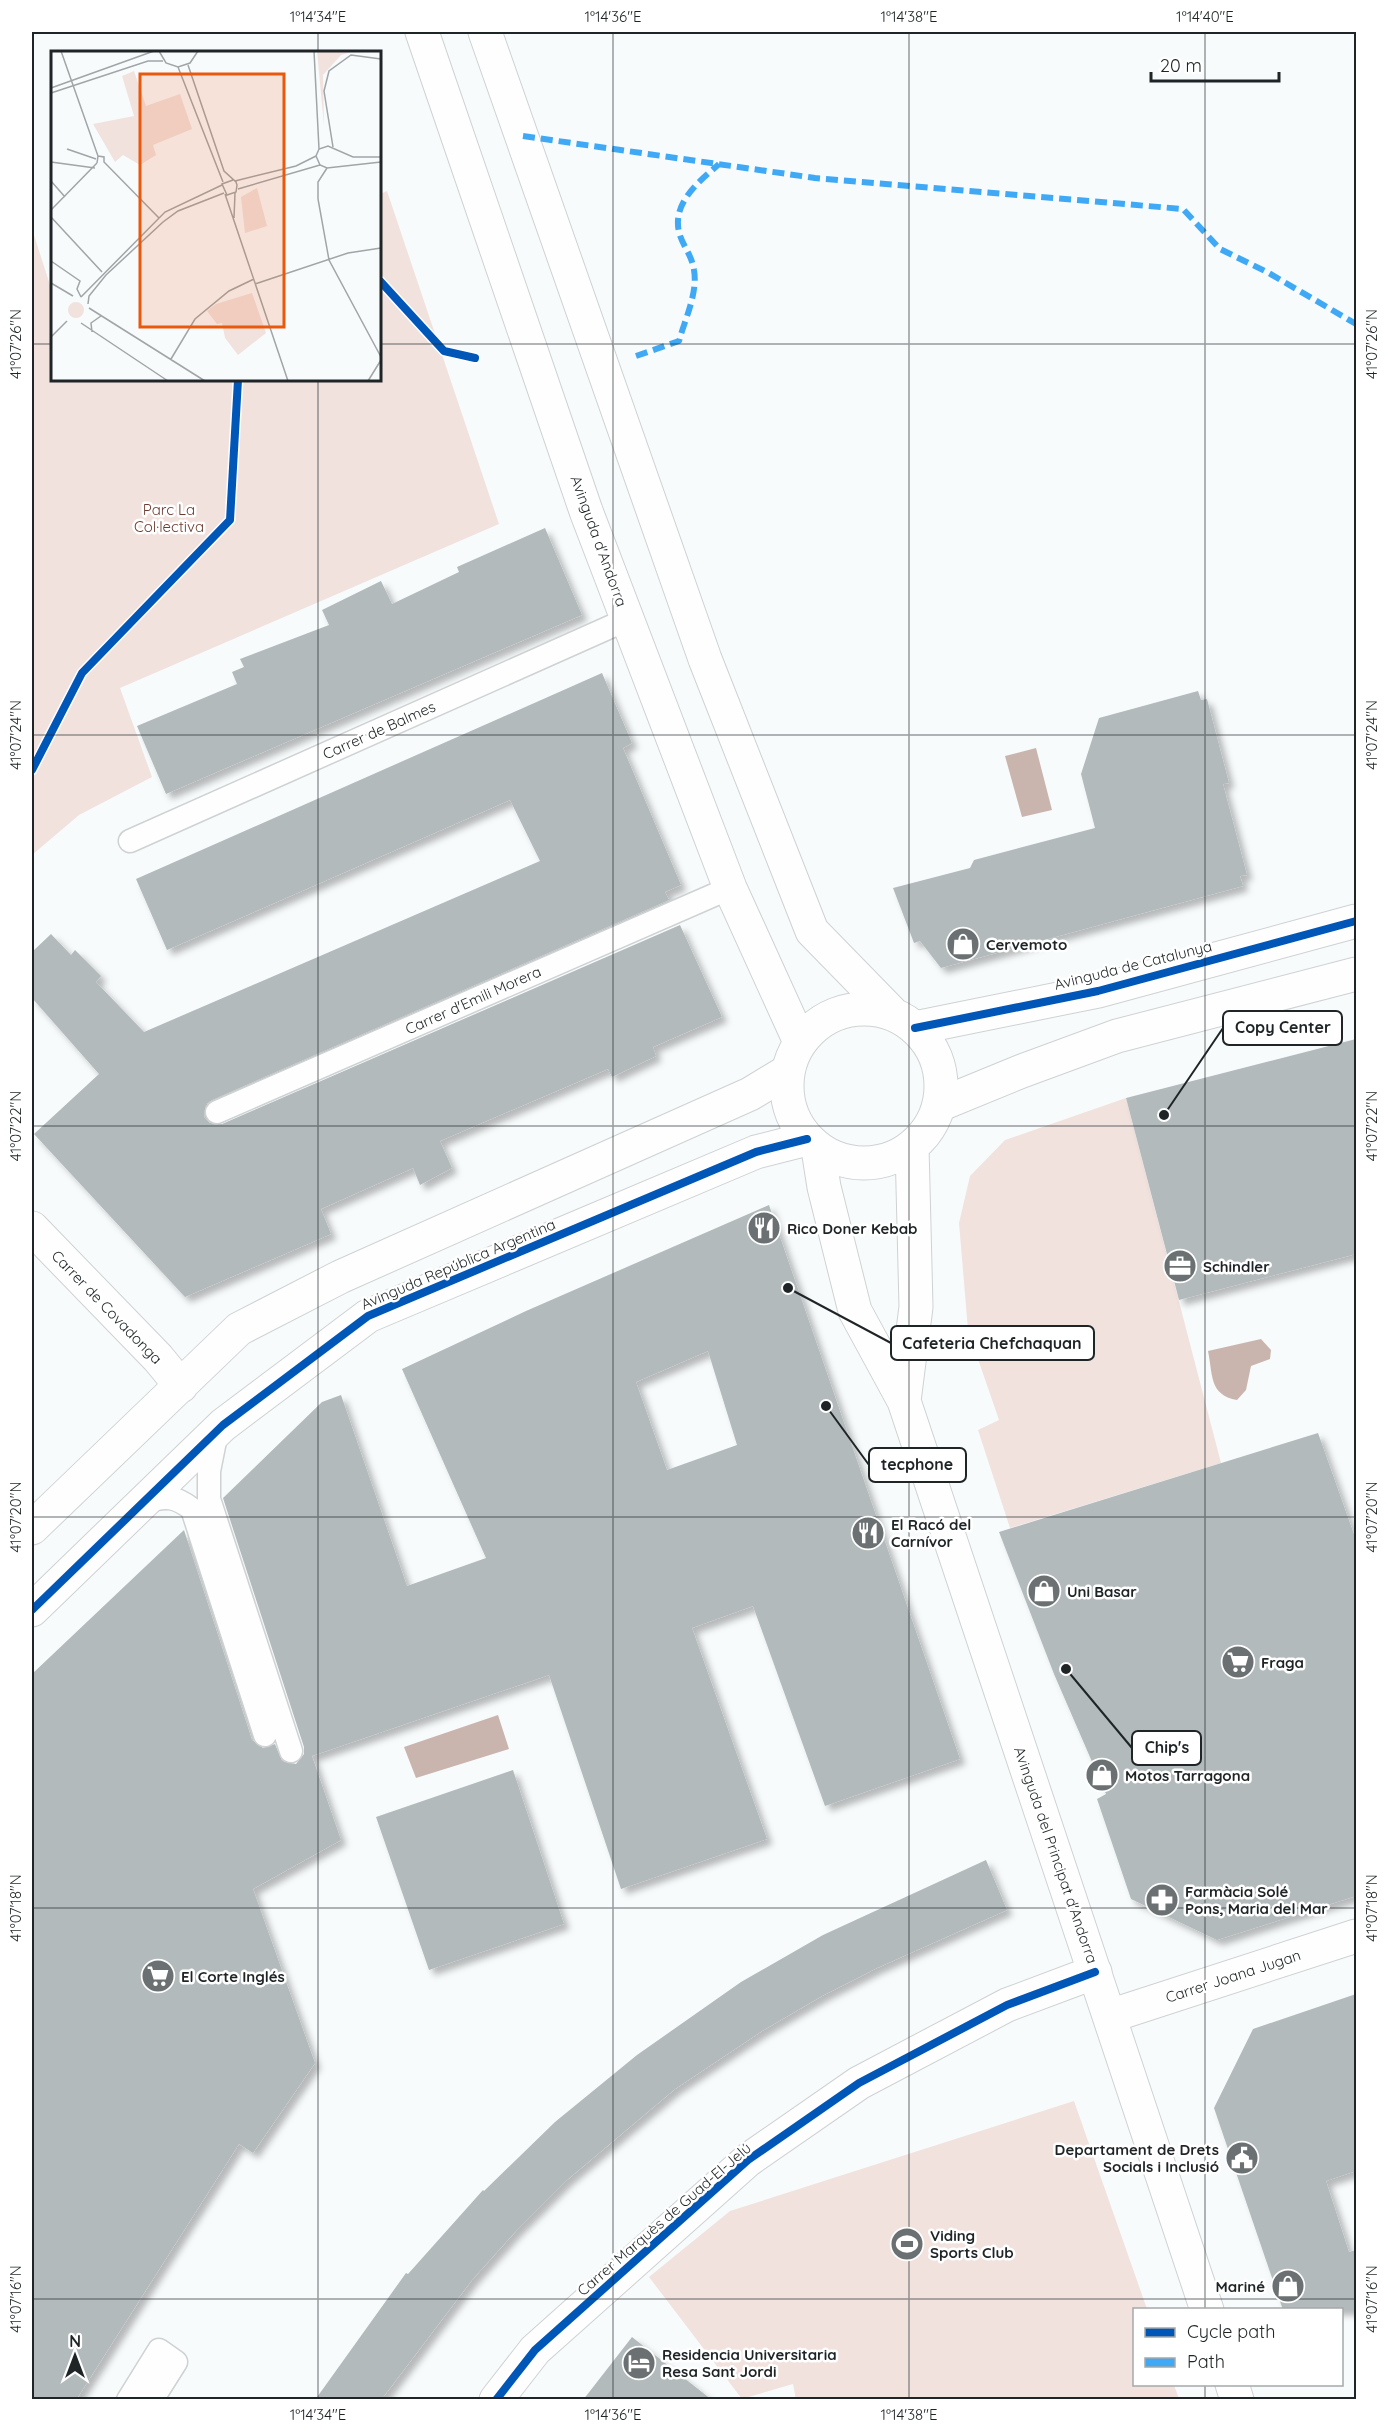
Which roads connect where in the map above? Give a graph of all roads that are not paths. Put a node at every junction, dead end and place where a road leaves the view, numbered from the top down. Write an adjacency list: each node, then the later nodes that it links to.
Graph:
1 (422, 32): 3 (main road, Avinguda d'Andorra)
2 (485, 32): 8 (main road)
3 (628, 619): 4 (lane, Carrer de Balmes); 5 (main road, Avinguda d'Andorra)
4 (130, 841)
5 (730, 888): 9 (main road, Avinguda d'Andorra); 11 (lane, Carrer d'Emili Morera)
6 (1356, 921): 8 (main road, Avinguda de Catalunya)
7 (1356, 974): 10 (main road)
8 (904, 1021): 9 (main road); 10 (main road)
9 (794, 1056): 12 (main road); 15 (main road)
10 (939, 1105): 13 (main road)
11 (217, 1112)
12 (813, 1144): 13 (main road); 16 (main road, Avinguda del Principat d'Andorra); 17 (main road, Avinguda República Argentina)
13 (912, 1146): 16 (main road, Avinguda del Principat d'Andorra)
14 (32, 1228): 15 (main road, Carrer de Covadonga)
15 (181, 1386): 19 (main road)
16 (904, 1401): 24 (main road, Avinguda del Principat d'Andorra)
17 (218, 1430): 18 (main road, Avinguda República Argentina); 22 (lane)
18 (146, 1501): 20 (main road, Avinguda República Argentina); 21 (lane)
19 (32, 1528)
20 (32, 1610)
21 (265, 1735)
22 (291, 1751)
23 (1356, 1936): 25 (main road, Carrer Joana Jugan)
24 (1095, 1972): 25 (main road, Avinguda del Principat d'Andorra); 29 (main road, Carrer Marquès de Guad-El-Jelú)
25 (1110, 2016): 26 (main road, Avinguda del Principat d'Andorra)
26 (1206, 2308)
27 (128, 2400): 28 (lane)
28 (152, 2400)
29 (496, 2400)

